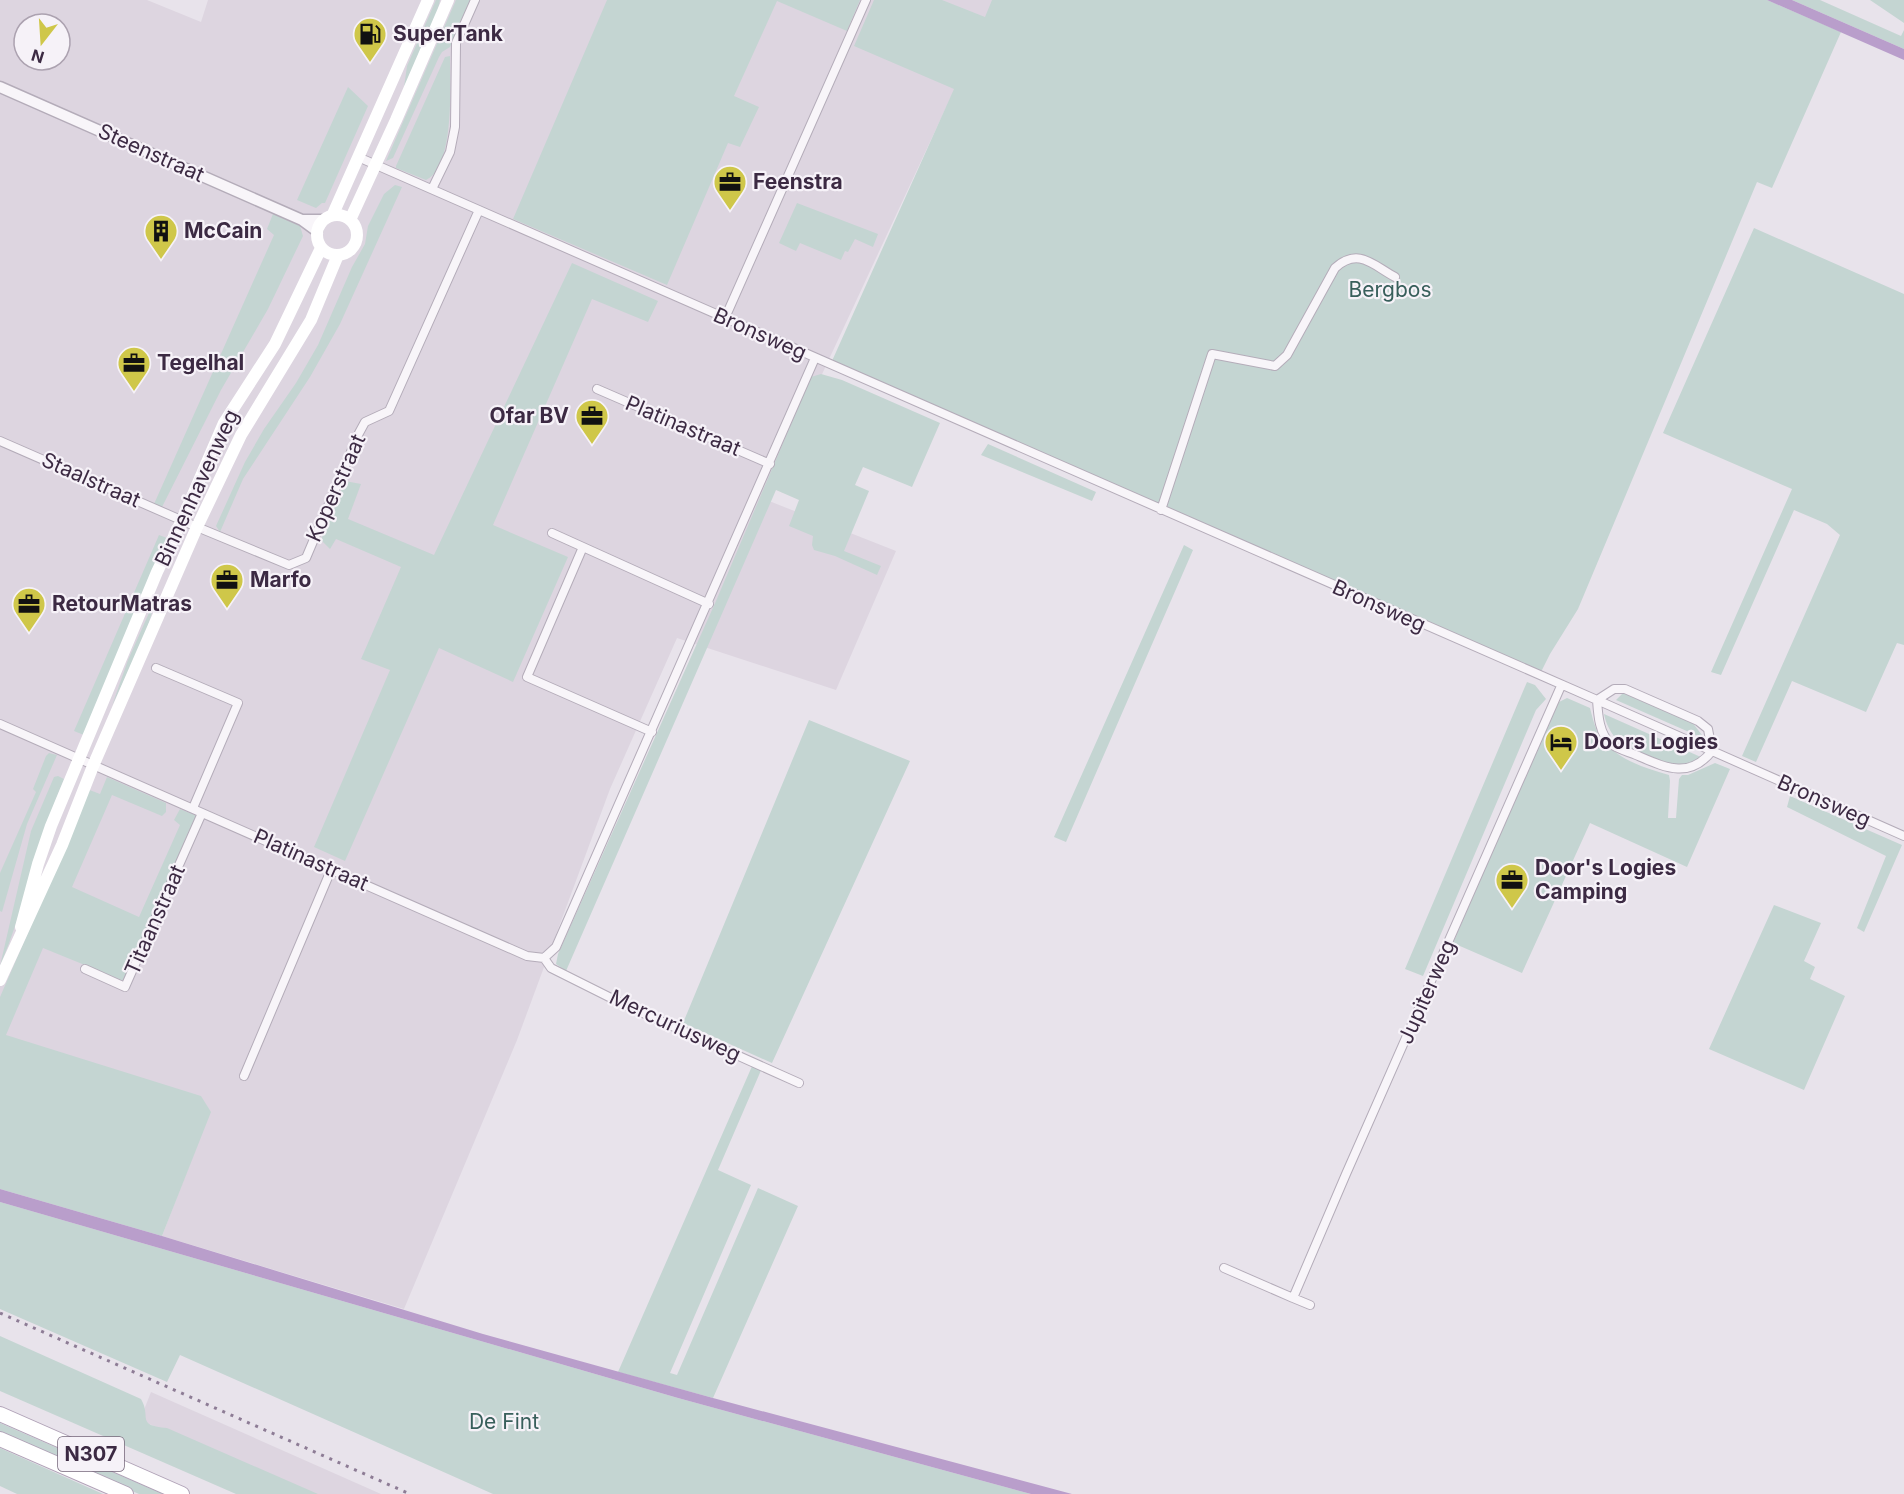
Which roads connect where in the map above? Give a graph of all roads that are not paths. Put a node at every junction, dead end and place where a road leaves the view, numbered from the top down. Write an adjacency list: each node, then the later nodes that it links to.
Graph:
1 (428, 0): 6 (main road)
2 (448, 0): 7 (main road)
3 (475, 0): 8 (street)
4 (866, 0): 17 (street)
5 (0, 87): 11 (street, Steenstraat)
6 (358, 157): 7 (street, Bronsweg); 10 (main road)
7 (376, 165): 8 (street, Bronsweg); 12 (main road)
8 (432, 189): 9 (street, Bronsweg)
9 (479, 210): 17 (street, Bronsweg); 24 (street, Koperstraat)
10 (328, 217): 11 (street, Steenstraat); 12 (main road); 13 (main road)
11 (303, 220): 13 (street, Steenstraat)
12 (350, 220): 15 (main road)
13 (317, 231): 14 (main road)
14 (321, 248): 15 (main road); 23 (main road, Binnenhavenweg)
15 (338, 255): 24 (main road, Binnenhavenweg)
16 (1395, 277): 22 (street)
17 (726, 318): 18 (street, Bronsweg)
18 (815, 358): 21 (street); 22 (street, Bronsweg)
19 (597, 389): 21 (street, Platinastraat)
20 (0, 441): 23 (street, Staalstraat)
21 (770, 464): 27 (street)
22 (1161, 510): 29 (street, Bronsweg)
23 (182, 520): 24 (street, Koperstraat); 34 (main road, Binnenhavenweg)
24 (197, 527): 35 (main road, Binnenhavenweg)
25 (552, 533): 26 (street)
26 (583, 547): 27 (street); 32 (street)
27 (709, 604): 32 (street)
28 (156, 668): 36 (street)
29 (1562, 686): 30 (street, Bronsweg); 47 (street, Jupiterweg)
30 (1597, 700): 33 (street, Bronsweg); 33 (street); 33 (street)
31 (0, 724): 34 (street, Platinastraat)
32 (651, 732): 41 (street)
33 (1712, 751): 38 (street, Bronsweg)
34 (78, 759): 35 (street, Platinastraat); 40 (main road, Binnenhavenweg)
35 (93, 766): 36 (street, Platinastraat); 40 (main road, Binnenhavenweg)
36 (193, 808): 37 (street, Platinastraat)
37 (202, 813): 39 (street, Platinastraat); 42 (street, Titaanstraat)
38 (1904, 836)
39 (331, 870): 41 (street, Platinastraat); 44 (street)
40 (18, 939): 43 (main road, Binnenhavenweg)
41 (544, 958): 45 (street, Mercuriusweg)
42 (85, 969)
43 (0, 980)
44 (244, 1076)
45 (800, 1083)
46 (1224, 1268): 47 (street)
47 (1293, 1298): 48 (street)
48 (1310, 1305)
49 (0, 1414): 52 (main road, N307)
50 (0, 1439): 51 (main road, N307)
51 (126, 1494)
52 (182, 1494)

